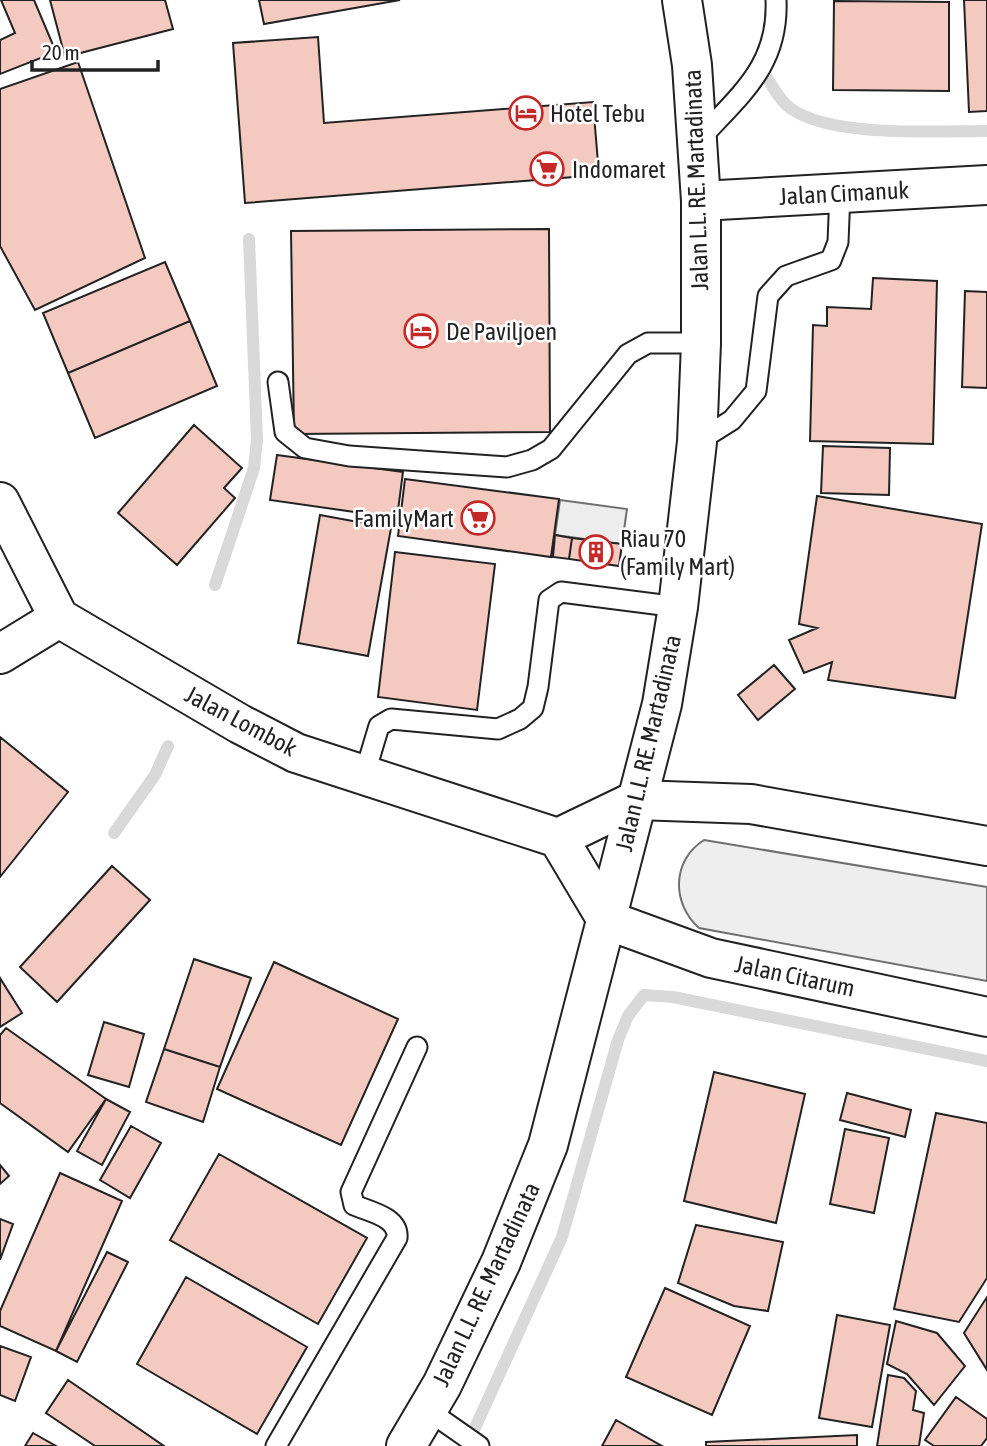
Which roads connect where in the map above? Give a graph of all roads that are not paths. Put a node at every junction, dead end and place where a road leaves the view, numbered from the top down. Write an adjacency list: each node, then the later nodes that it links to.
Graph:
1 (682, 0): 3 (street, Jalan L.L. RE. Martadinata)
2 (776, 0): 3 (lane)
3 (697, 142): 6 (street, Jalan L.L. RE. Martadinata)
4 (987, 185): 5 (street, Jalan Cimanuk)
5 (840, 193): 6 (street, Jalan Cimanuk); 9 (lane)
6 (701, 201): 7 (street, Jalan L.L. RE. Martadinata)
7 (701, 343): 8 (lane); 9 (street, Jalan L.L. RE. Martadinata)
8 (278, 382)
9 (697, 442): 11 (street, Jalan L.L. RE. Martadinata)
10 (0, 502): 12 (street)
11 (678, 607): 14 (lane); 15 (street, Jalan L.L. RE. Martadinata)
12 (59, 618): 13 (street); 14 (street, Jalan Lombok)
13 (0, 654)
14 (364, 776): 16 (street, Jalan Lombok)
15 (637, 800): 16 (street); 17 (street); 18 (street, Jalan L.L. RE. Martadinata)
16 (558, 838): 18 (street)
17 (987, 846)
18 (607, 920): 19 (street, Jalan Citarum); 21 (street, Jalan L.L. RE. Martadinata)
19 (987, 1017)
20 (417, 1047): 22 (lane)
21 (426, 1409): 23 (street, Jalan L.L. RE. Martadinata); 24 (lane)
22 (276, 1446)
23 (406, 1446)
24 (479, 1446)

